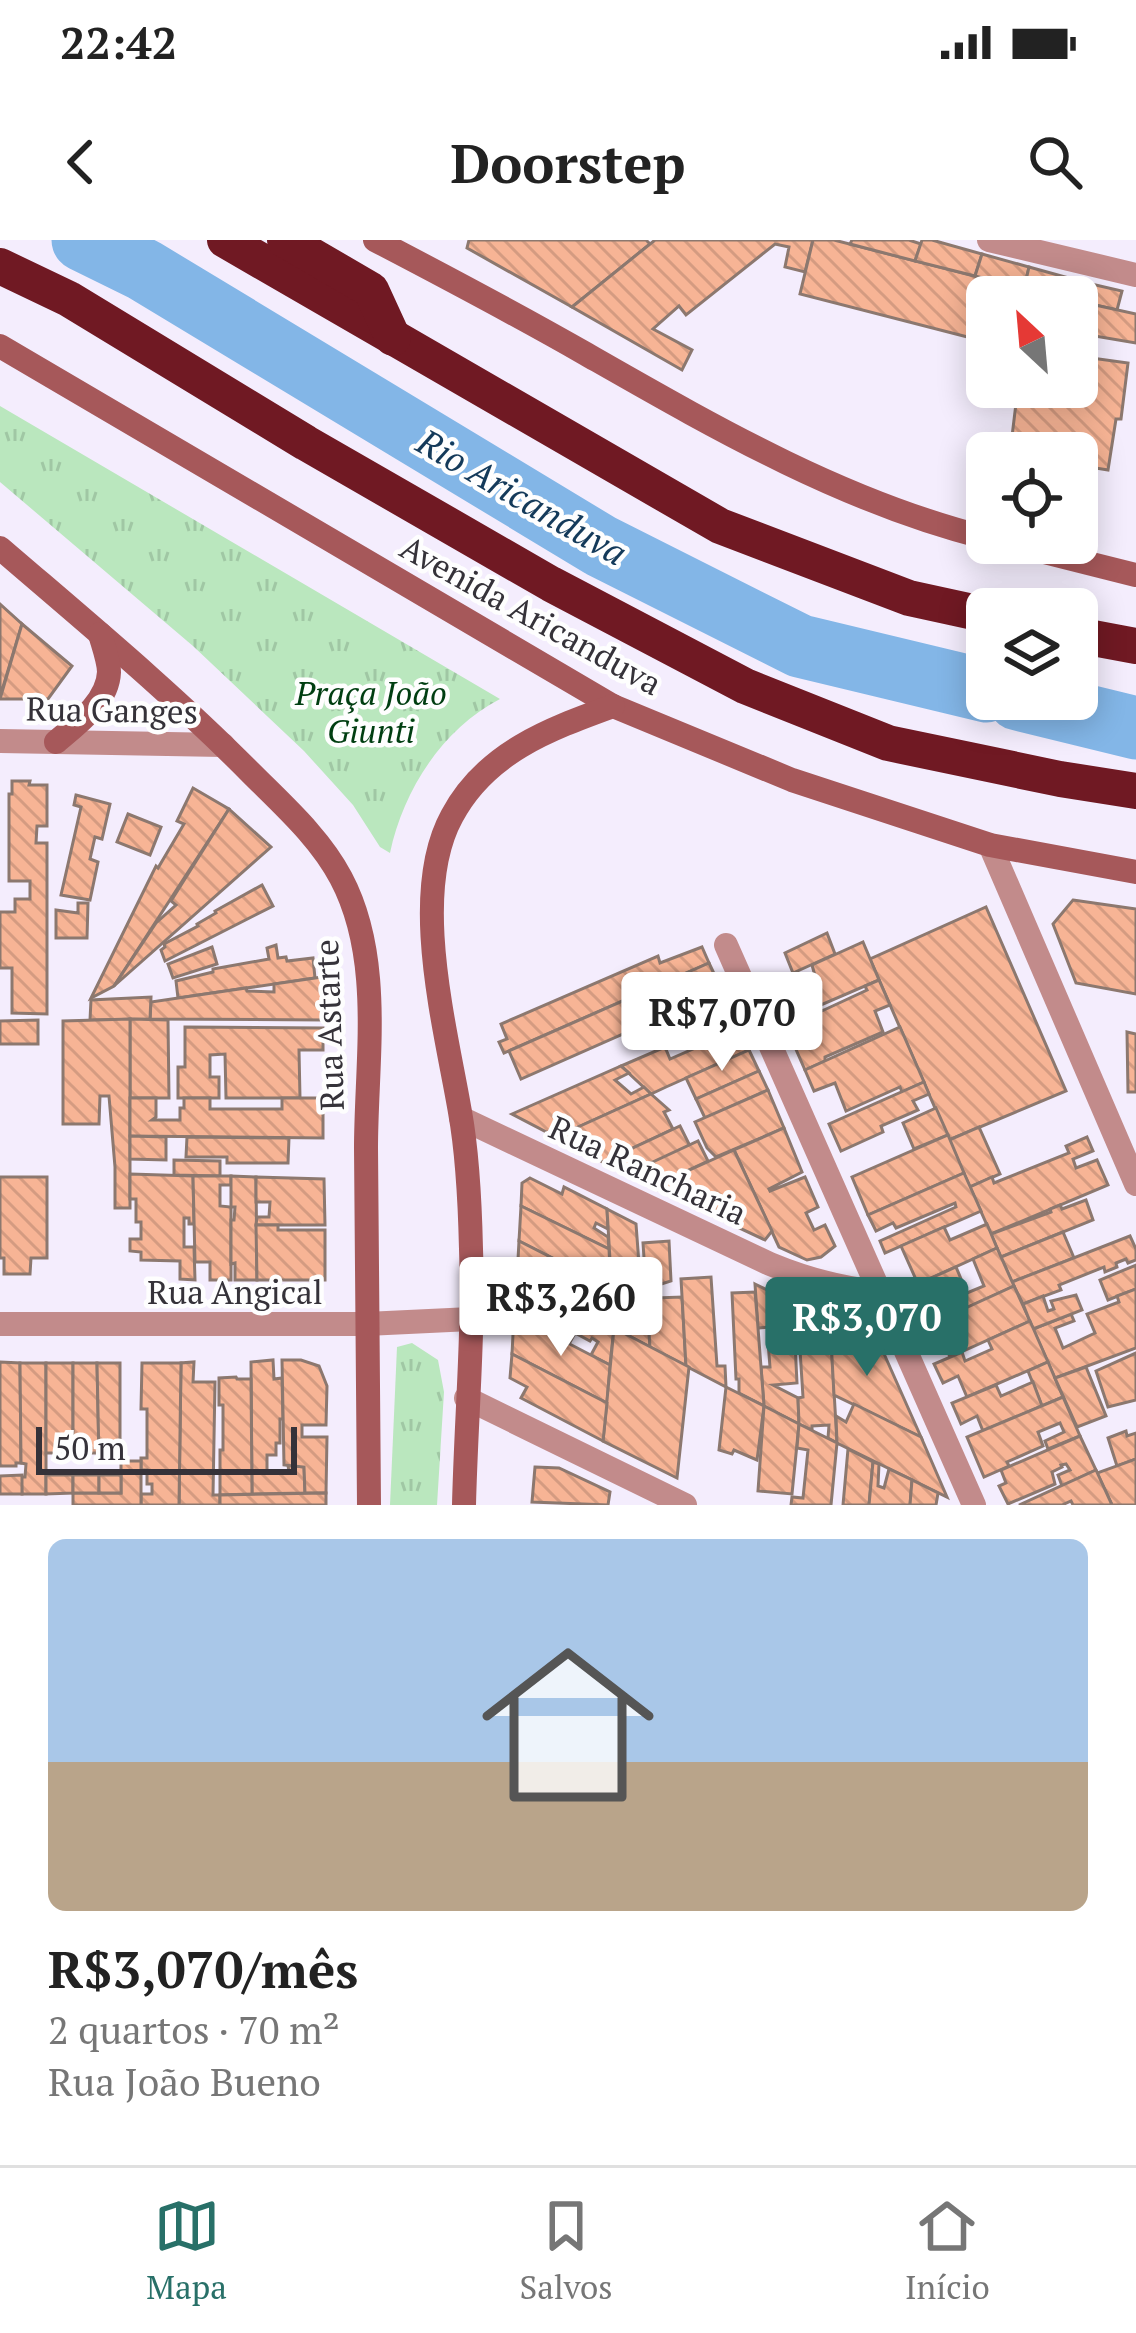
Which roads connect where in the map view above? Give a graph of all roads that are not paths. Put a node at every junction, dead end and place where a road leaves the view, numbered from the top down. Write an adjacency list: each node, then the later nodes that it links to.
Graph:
1 (225, 240): 7 (highway)
2 (285, 240): 7 (highway)
3 (375, 240): 9 (main road)
4 (989, 240): 6 (street)
5 (0, 266): 22 (highway)
6 (1136, 275)
7 (393, 338): 13 (highway)
8 (0, 346): 17 (main road, Avenida Aricanduva)
9 (966, 533)
10 (0, 548): 14 (main road, Rua Astarte)
11 (1092, 564): 12 (main road)
12 (1136, 575)
13 (966, 610)
14 (100, 634): 19 (main road); 20 (main road, Rua Astarte)
15 (1098, 638): 16 (highway)
16 (1136, 646)
17 (614, 706): 24 (main road, Avenida Aricanduva); 27 (main road)
18 (0, 741): 19 (street, Rua Ganges)
19 (56, 742): 20 (street, Rua Ganges)
20 (223, 745): 32 (main road, Rua Astarte)
21 (1136, 771): 22 (highway)
22 (1060, 779): 23 (highway)
23 (1136, 790)
24 (990, 845): 25 (main road, Avenida Aricanduva); 28 (street)
25 (1136, 872)
26 (726, 945): 29 (street)
27 (461, 1118): 29 (street, Rua Rancharia); 30 (main road)
28 (1136, 1184)
29 (878, 1292): 37 (street)
30 (471, 1319): 32 (street, Rua Angical); 33 (main road)
31 (0, 1324): 32 (street, Rua Angical)
32 (366, 1324): 34 (main road, Rua Astarte)
33 (466, 1398): 35 (main road); 36 (street)
34 (369, 1505)
35 (464, 1505)
36 (685, 1505)
37 (974, 1505)

